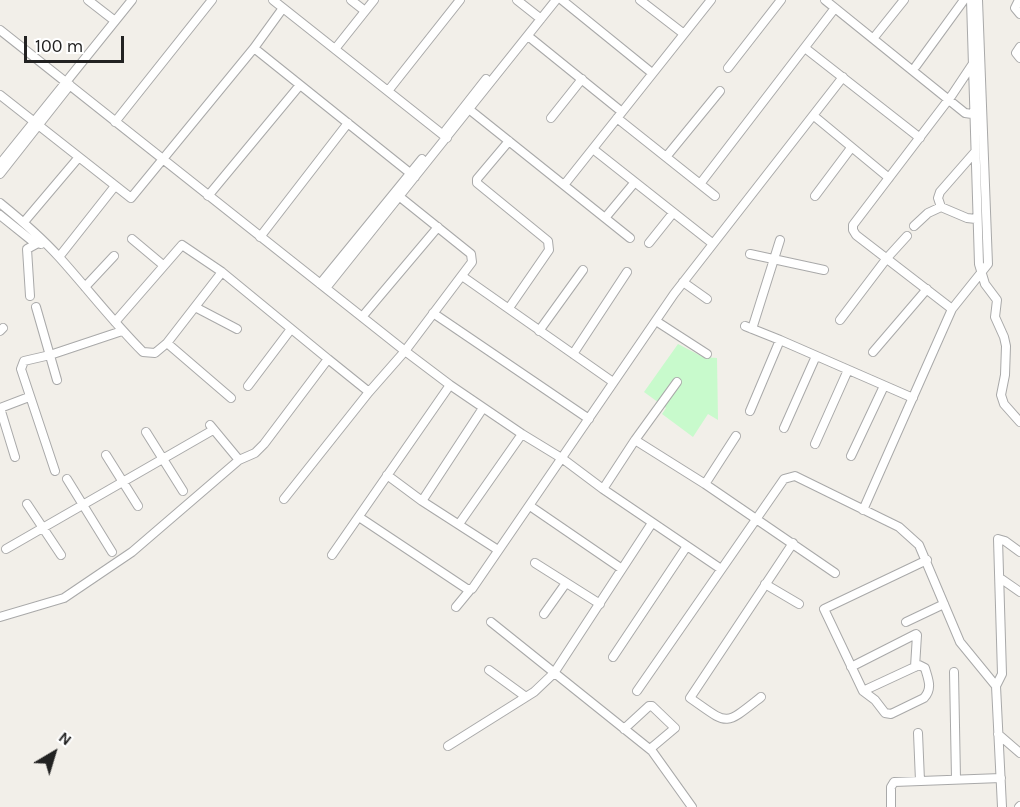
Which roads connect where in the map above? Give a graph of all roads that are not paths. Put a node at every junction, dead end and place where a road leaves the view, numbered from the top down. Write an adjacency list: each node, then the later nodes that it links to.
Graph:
1 (88, 0): 26 (street)
2 (132, 0): 26 (street)
3 (212, 0): 53 (street)
4 (273, 0): 22 (street)
5 (351, 0): 23 (street)
6 (374, 0): 23 (street)
7 (460, 0): 44 (street)
8 (517, 0): 25 (street)
9 (549, 0): 25 (street)
10 (556, 0): 25 (street)
11 (562, 0): 39 (street)
12 (640, 0): 28 (street)
13 (711, 0): 28 (street)
14 (781, 0): 38 (street)
15 (825, 0): 21 (street)
16 (904, 0): 29 (street)
17 (964, 0): 37 (street)
18 (970, 0): 36 (street)
19 (978, 0): 49 (street)
20 (1019, 0): 24 (street)
21 (834, 4): 29 (street); 33 (street); 47 (street)
22 (283, 8): 32 (street); 34 (street)
23 (365, 11): 34 (street)
24 (1020, 14)
25 (539, 17): 30 (street); 56 (street)
26 (115, 21): 42 (street)
27 (0, 30): 42 (street)
28 (684, 34): 39 (street)
29 (876, 35): 37 (street)
30 (528, 36): 41 (street); 48 (street)
31 (1020, 47): 35 (street)
32 (254, 48): 43 (street); 64 (street)
33 (805, 48): 40 (street); 70 (street)
34 (335, 49): 44 (street)
35 (1020, 58)
36 (972, 65): 47 (street); 49 (street)
37 (916, 66): 47 (street)
38 (728, 68)
39 (652, 74): 50 (street)
40 (843, 77): 51 (street); 57 (street)
41 (582, 80): 50 (street); 52 (street)
42 (68, 84): 53 (street); 54 (street)
43 (300, 85): 55 (street); 74 (street)
44 (388, 91): 56 (street)
45 (720, 91): 63 (street)
46 (0, 95): 54 (street)
47 (951, 98): 49 (street); 57 (street)
48 (470, 110): 56 (street); 58 (street)
49 (975, 114): 61 (street); 104 (street)
50 (620, 115): 60 (street); 63 (street)
51 (814, 116): 59 (street); 92 (street)
52 (551, 118)
53 (115, 122): 64 (street)
54 (37, 123): 62 (street); 65 (street); 66 (street)
55 (348, 123): 67 (street); 87 (street)
56 (445, 136): 67 (street)
57 (921, 138): 68 (street)
58 (509, 141): 71 (street); 114 (street)
59 (851, 148): 68 (street); 76 (street)
60 (593, 149): 69 (street); 71 (street)
61 (975, 152): 78 (street); 82 (street)
62 (79, 157): 72 (street); 83 (street)
63 (666, 157): 70 (street)
64 (162, 160): 72 (street); 74 (street)
65 (0, 164)
66 (0, 174)
67 (413, 175): 73 (street)
68 (889, 178): 97 (street)
69 (635, 182): 79 (street); 81 (street)
70 (700, 184): 75 (street)
71 (564, 185): 81 (street)
72 (115, 186): 95 (street)
73 (398, 195): 85 (street); 107 (street)
74 (208, 196): 87 (street)
75 (715, 196)
76 (815, 196)
77 (0, 203): 83 (street)
78 (941, 207): 82 (street); 84 (street)
79 (673, 213): 91 (street); 92 (street)
80 (0, 215): 93 (street)
81 (605, 218): 88 (street)
82 (976, 219): 104 (street)
83 (24, 222): 93 (street)
84 (914, 226)
85 (438, 227): 105 (street); 117 (street)
86 (907, 236): 97 (street)
87 (260, 237): 107 (street)
88 (630, 238)
89 (132, 239): 99 (street)
90 (780, 240): 98 (street)
91 (649, 243)
92 (712, 243): 106 (street)
93 (42, 244): 95 (street); 110 (street)
94 (750, 254): 98 (street)
95 (58, 256): 108 (street)
96 (114, 256): 108 (street)
97 (887, 258): 109 (street); 118 (street)
98 (774, 259): 101 (street); 125 (street)
99 (163, 265): 102 (street); 120 (street)
100 (583, 270): 124 (street)
101 (824, 270)
102 (222, 272): 113 (street); 122 (street)
103 (627, 272): 129 (street)
104 (981, 274): 115 (street); 149 (street)
105 (462, 276): 114 (street); 116 (street)
106 (683, 282): 111 (street); 119 (street)
107 (323, 286): 117 (street)
108 (85, 287): 120 (street)
109 (927, 289): 115 (street); 128 (street)
110 (30, 296)
111 (707, 299)
112 (36, 307): 131 (street)
113 (195, 307): 121 (street); 126 (street)
114 (508, 308): 124 (street)
115 (952, 309): 144 (street)
116 (433, 313): 127 (street); 148 (street)
117 (362, 317): 127 (street)
118 (840, 320)
119 (656, 321): 130 (street); 136 (street)
120 (114, 322): 123 (street)
121 (237, 329)
122 (291, 329): 133 (street); 139 (street)
123 (122, 331): 126 (street); 131 (street)
124 (539, 331): 129 (street)
125 (780, 340): 132 (street); 147 (street)
126 (167, 343): 143 (street)
127 (405, 351): 138 (street); 141 (street)
128 (873, 352)
129 (573, 354): 136 (street)
130 (707, 354)
131 (50, 355): 135 (street); 142 (street)
132 (816, 356): 134 (street); 150 (street)
133 (328, 359): 141 (street); 161 (street)
134 (849, 370): 140 (street); 155 (street)
135 (57, 380)
136 (612, 382): 148 (street)
137 (677, 382): 154 (street)
138 (450, 385): 146 (street); 163 (street)
139 (248, 386)
140 (884, 386): 144 (street); 157 (street)
141 (369, 392): 169 (street)
142 (29, 397): 145 (street); 162 (street)
143 (231, 398)
144 (913, 398): 175 (street)
145 (0, 408): 158 (street)
146 (483, 408): 152 (street); 170 (street)
147 (750, 411)
148 (589, 419): 160 (street)
149 (1020, 422)
150 (784, 428)
151 (146, 432): 159 (street)
152 (522, 434): 160 (street); 179 (street)
153 (736, 436): 166 (street)
154 (635, 440): 166 (street); 167 (street)
155 (815, 444)
156 (106, 455): 165 (street)
157 (851, 456)
158 (15, 457)
159 (163, 459): 161 (street); 165 (street); 168 (street)
160 (563, 459): 167 (street); 174 (street)
161 (239, 460): 204 (street)
162 (55, 471)
163 (387, 475): 170 (street); 177 (street)
164 (67, 479): 172 (street)
165 (123, 482): 172 (street); 173 (street)
166 (705, 484): 176 (street)
167 (603, 489): 178 (street)
168 (183, 491)
169 (284, 499)
170 (422, 501): 179 (street)
171 (27, 504): 180 (street)
172 (83, 505): 180 (street); 185 (street)
173 (138, 506)
174 (530, 506): 184 (street); 191 (street)
175 (863, 510): 176 (street); 189 (street)
176 (755, 517): 181 (street); 192 (street)
177 (359, 518): 188 (street); 197 (street)
178 (652, 523): 182 (street); 191 (street)
179 (459, 524): 184 (street)
180 (43, 528): 183 (street); 187 (street)
181 (793, 543): 193 (street); 196 (street)
182 (687, 546): 192 (street); 207 (street)
183 (6, 549)
184 (498, 550): 197 (street)
185 (112, 552)
186 (1020, 552): 194 (street)
187 (61, 555)
188 (332, 555)
189 (927, 560): 199 (street); 208 (street)
190 (535, 563): 195 (street)
191 (622, 569): 200 (street)
192 (721, 569): 215 (street)
193 (835, 573)
194 (1000, 579): 198 (street); 213 (street)
195 (566, 583): 200 (street); 203 (street)
196 (765, 584): 201 (street); 217 (street)
197 (470, 590): 202 (street)
198 (1020, 592)
199 (944, 603): 206 (street); 213 (street)
200 (600, 604): 212 (street)
201 (799, 604)
202 (456, 607)
203 (544, 614)
204 (0, 617)
205 (490, 622): 212 (street)
206 (906, 622)
207 (613, 657)
208 (851, 667): 209 (street); 214 (street)
209 (915, 667): 214 (street); 214 (street)
210 (489, 670): 216 (street)
211 (954, 672): 225 (street)
212 (554, 673): 216 (street); 218 (street)
213 (996, 686): 220 (street)
214 (863, 691)
215 (637, 692)
216 (526, 697): 222 (street)
217 (761, 697)
218 (630, 731): 221 (street); 221 (street)
219 (918, 733): 226 (street)
220 (998, 734): 223 (street); 224 (street)
221 (647, 744): 227 (street)
222 (448, 746)
223 (1020, 753)
224 (1001, 778): 225 (street); 229 (street)
225 (956, 779): 226 (street)
226 (920, 781): 228 (street)
227 (692, 807)
228 (891, 807)
229 (1002, 807)

